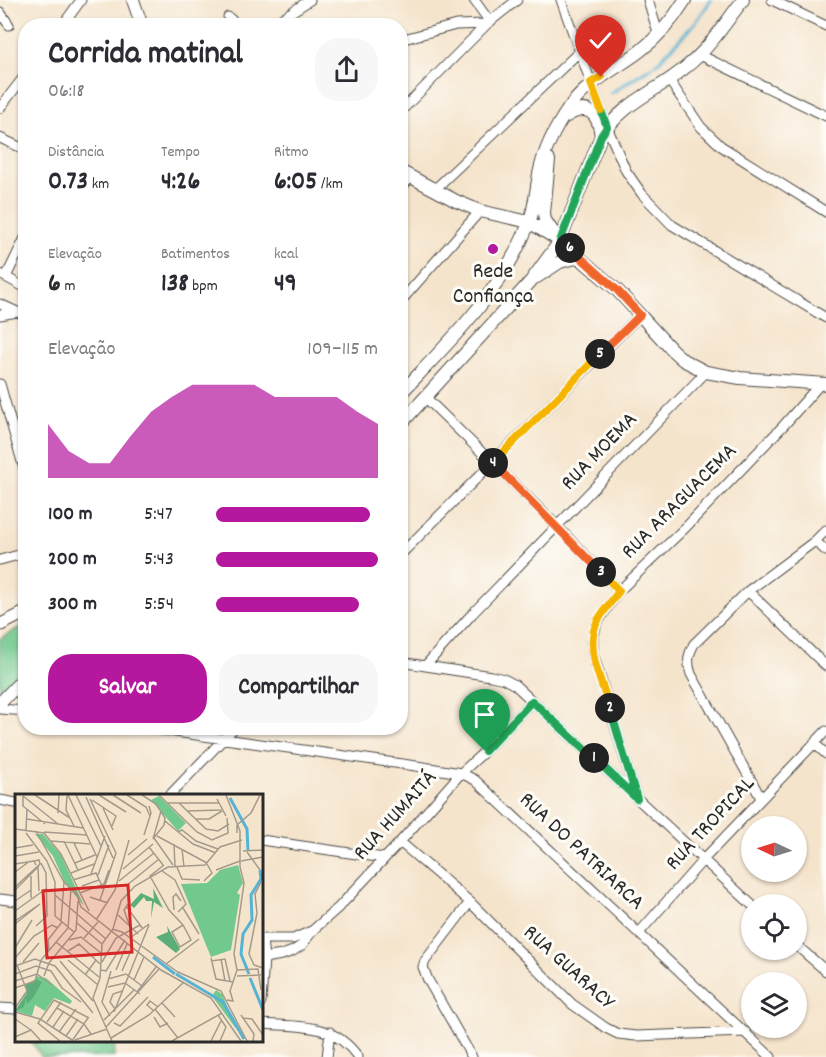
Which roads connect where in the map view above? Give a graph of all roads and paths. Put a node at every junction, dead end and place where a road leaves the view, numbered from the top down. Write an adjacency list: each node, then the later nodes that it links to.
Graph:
1 (81, 0): 12 (street)
2 (133, 0): 13 (main road)
3 (310, 0): 14 (street)
4 (474, 0): 15 (street)
5 (517, 0): 15 (street)
6 (561, 0): 20 (street)
7 (648, 0): 18 (street)
8 (685, 0): 18 (main road)
9 (742, 0): 21 (main road)
10 (772, 0): 17 (street)
11 (0, 12): 16 (street)
12 (68, 18)
13 (139, 18)
14 (282, 18)
15 (489, 23): 19 (street); 25 (street)
16 (9, 25)
17 (826, 26)
18 (658, 33): 23 (main road)
19 (408, 38)
20 (579, 52): 23 (street); 35 (street)
21 (700, 55): 22 (main road); 28 (street)
22 (669, 80): 30 (main road); 37 (street)
23 (591, 83): 27 (street); 29 (main road)
24 (18, 84): 26 (street)
25 (408, 104)
26 (0, 108)
27 (596, 112): 29 (main road); 30 (main road)
28 (826, 116)
29 (561, 120): 32 (main road)
30 (604, 131): 39 (main road); 51 (street)
31 (0, 138): 33 (street)
32 (551, 138): 38 (main road); 39 (main road)
33 (18, 146)
34 (408, 175): 35 (main road)
35 (434, 190): 36 (main road)
36 (480, 211): 38 (main road); 45 (street)
37 (826, 213)
38 (529, 222): 39 (main road); 55 (main road)
39 (560, 241): 41 (main road); 43 (main road)
40 (18, 250): 42 (street)
41 (580, 256): 43 (main road); 50 (main road)
42 (3, 275): 44 (street)
43 (531, 281): 56 (main road)
44 (18, 283)
45 (408, 293)
46 (0, 304): 47 (street)
47 (18, 313)
48 (18, 314): 49 (street)
49 (0, 315)
50 (640, 315): 52 (main road); 59 (street)
51 (826, 318)
52 (706, 372): 54 (main road); 60 (street, RUA MOEMA)
53 (0, 384): 58 (street)
54 (824, 384): 67 (street, RUA ARAGUACEMA)
55 (408, 385)
56 (426, 398): 57 (main road); 59 (street)
57 (408, 416)
58 (18, 448)
59 (493, 462): 60 (street); 63 (street)
60 (557, 526): 67 (street); 72 (street, RUA MOEMA)
61 (826, 530): 62 (street)
62 (815, 541): 64 (street); 68 (street)
63 (408, 547)
64 (826, 551)
65 (18, 555): 66 (street)
66 (0, 560)
67 (619, 591): 90 (street, RUA ARAGUACEMA)
68 (748, 591): 73 (street); 89 (street)
69 (18, 616): 70 (main road)
70 (0, 625)
71 (408, 663): 72 (street)
72 (426, 665): 77 (street)
73 (826, 666)
74 (18, 684): 75 (main road)
75 (15, 687): 76 (street); 78 (main road)
76 (18, 692)
77 (532, 701): 87 (street, RUA HUMAITÁ); 90 (street)
78 (0, 703)
79 (0, 709): 80 (street)
80 (18, 710)
81 (826, 731): 85 (street, RUA TROPICAL)
82 (200, 735): 84 (street, RUA DO PATRIARCA)
83 (226, 735): 84 (street)
84 (223, 738): 87 (street, RUA DO PATRIARCA); 88 (street)
85 (814, 743): 86 (street); 89 (street, RUA TROPICAL)
86 (826, 754)
87 (461, 773): 94 (street, RUA HUMAITÁ); 102 (street, RUA DO PATRIARCA)
88 (171, 794)
89 (761, 798): 96 (street, RUA TROPICAL)
90 (637, 799): 96 (street)
91 (0, 800): 92 (street)
92 (15, 803)
93 (262, 840): 95 (street)
94 (400, 842): 95 (street, RUA HUMAITÁ); 100 (street, RUA GUARACY)
95 (384, 858): 101 (street, RUA HUMAITÁ)
96 (702, 861): 97 (street); 102 (street, RUA TROPICAL)
97 (741, 895)
98 (0, 899): 99 (street)
99 (15, 902)
100 (470, 902): 114 (street, RUA GUARACY); 118 (street)
101 (313, 930): 103 (street, RUA HUMAITÁ); 106 (street, RUA HUMAITÁ)
102 (639, 933): 112 (street, RUA DO PATRIARCA)
103 (262, 939)
104 (262, 945): 106 (street)
105 (807, 955): 107 (street)
106 (264, 958): 108 (street)
107 (826, 972)
108 (262, 987)
109 (0, 1008): 110 (street)
110 (15, 1009)
111 (262, 1024): 113 (street)
112 (741, 1027)
113 (330, 1032): 116 (street); 117 (street)
114 (741, 1032)
115 (752, 1038): 119 (street, RUA DO PATRIARCA)
116 (327, 1057)
117 (358, 1057)
118 (472, 1057)
119 (771, 1057)

